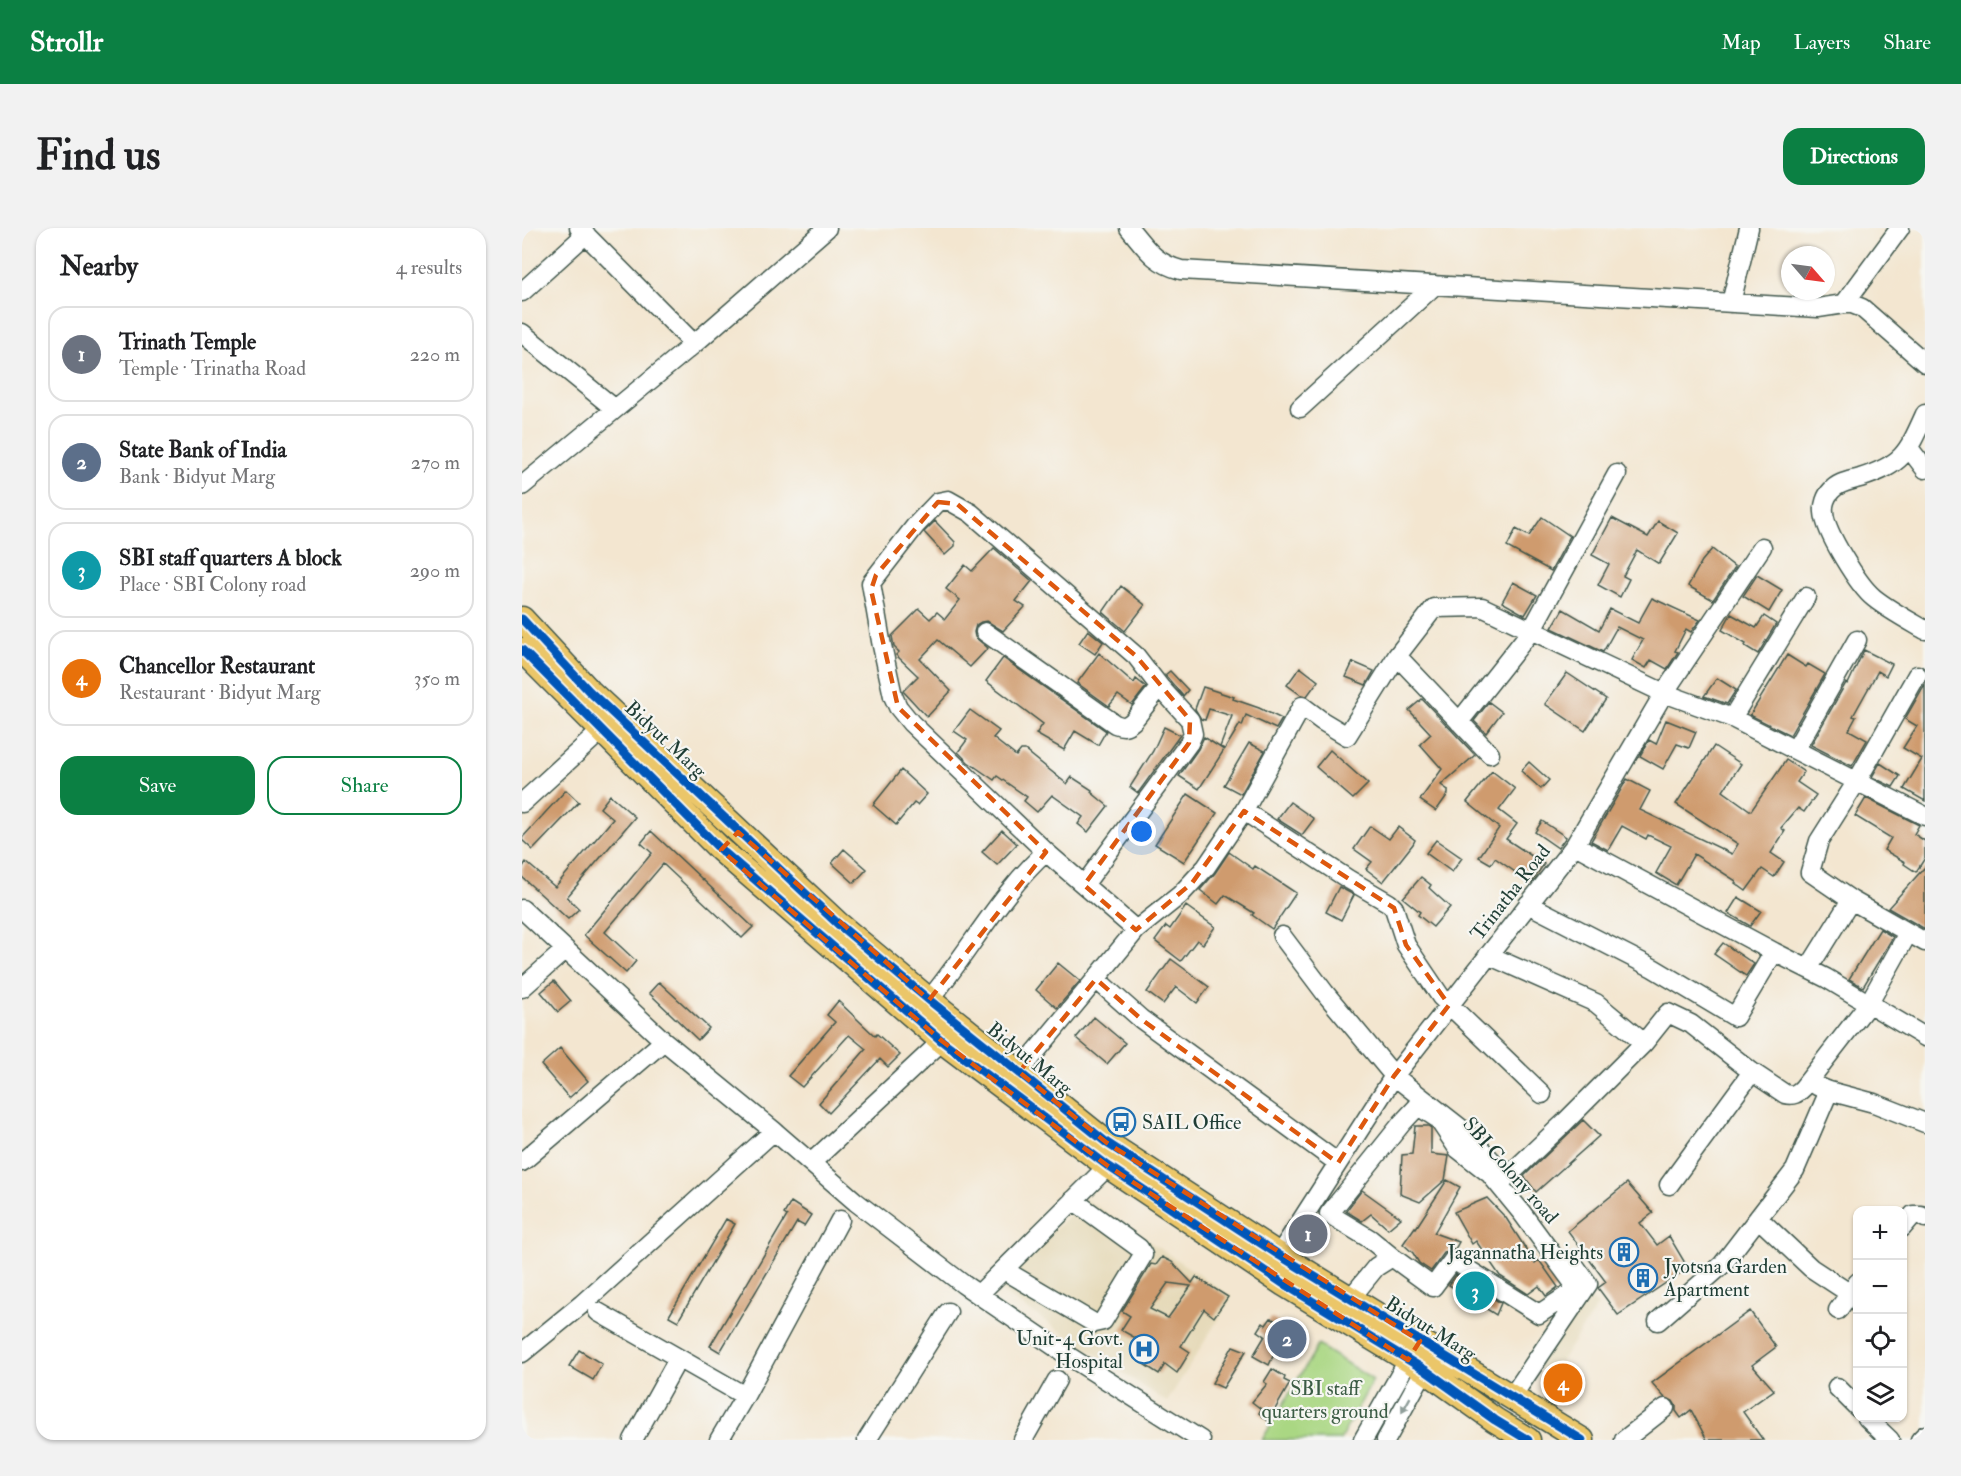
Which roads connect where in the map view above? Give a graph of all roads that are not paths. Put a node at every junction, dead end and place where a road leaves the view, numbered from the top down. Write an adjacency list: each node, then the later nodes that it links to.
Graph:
1 (827, 228): 11 (street)
2 (1129, 228): 6 (street)
3 (1749, 228): 8 (street)
4 (1900, 228): 9 (street)
5 (582, 231): 7 (street); 11 (street)
6 (1434, 285): 8 (street); 13 (street)
7 (522, 292)
8 (1731, 303): 9 (street)
9 (1844, 304): 12 (street)
10 (522, 333): 14 (street)
11 (694, 344): 14 (street)
12 (1925, 363)
13 (1300, 408)
14 (615, 409): 19 (street)
15 (1925, 414): 16 (street)
16 (1909, 448): 17 (street); 23 (street)
17 (1925, 469)
18 (1617, 474): 24 (street)
19 (522, 486)
20 (1762, 547): 31 (street, Trinatha Road)
21 (1806, 597): 32 (street)
22 (522, 619): 41 (main road, Bidyut Marg)
23 (1925, 630)
24 (1531, 631): 28 (street); 31 (street); 33 (street)
25 (985, 632): 30 (street)
26 (1857, 640): 35 (street)
27 (522, 650): 34 (main road, Bidyut Marg)
28 (1397, 656): 33 (street); 39 (street)
29 (1917, 675): 37 (street)
30 (1160, 687): 44 (street); 45 (street)
31 (1664, 693): 32 (street); 42 (street, Trinatha Road)
32 (1732, 718): 35 (street)
33 (1459, 722): 36 (street)
34 (601, 731): 38 (street); 43 (main road, Bidyut Marg)
35 (1796, 750): 37 (street)
36 (1490, 754)
37 (1857, 781): 40 (street); 46 (street)
38 (522, 803)
39 (1244, 811): 49 (street); 61 (street)
40 (1925, 816)
41 (738, 832): 43 (main road); 59 (main road, Bidyut Marg)
42 (1575, 845): 47 (street, Trinatha Road); 54 (street)
43 (721, 850): 64 (main road, Bidyut Marg)
44 (1046, 852): 45 (street); 59 (street)
45 (1084, 885): 49 (street)
46 (1851, 900): 50 (street); 56 (street)
47 (1528, 904): 54 (street); 55 (street, Trinatha Road)
48 (522, 909): 53 (street)
49 (1136, 930): 57 (street)
50 (1908, 933): 52 (street); 60 (street)
51 (1282, 936): 68 (street)
52 (1925, 942)
53 (565, 950): 58 (street); 63 (street)
54 (1773, 952): 56 (street)
55 (1488, 955): 61 (street, Trinatha Road); 65 (street)
56 (1808, 969): 60 (street)
57 (1096, 979): 66 (street); 76 (street)
58 (522, 988)
59 (928, 1000): 66 (main road, Bidyut Marg)
60 (1869, 1003): 62 (street); 69 (street)
61 (1449, 1005): 68 (street, Trinatha Road); 71 (street)
62 (1925, 1037)
63 (664, 1041): 73 (street); 74 (street)
64 (942, 1041): 75 (street); 77 (main road, Bidyut Marg)
65 (1644, 1043): 67 (street); 78 (street)
66 (1018, 1072): 85 (main road, Bidyut Marg)
67 (1752, 1072): 69 (street); 79 (street)
68 (1394, 1076): 76 (street, Trinatha Road); 78 (street)
69 (1808, 1081): 70 (street)
70 (1829, 1091): 72 (street); 81 (street)
71 (1542, 1094)
72 (1925, 1123)
73 (774, 1131): 75 (street); 94 (street)
74 (522, 1162)
75 (811, 1163): 88 (street)
76 (1338, 1163): 85 (street, Trinatha Road)
77 (1108, 1166): 80 (street); 95 (main road, Bidyut Marg)
78 (1507, 1177): 100 (street)
79 (1669, 1185)
80 (1073, 1200): 87 (street); 87 (street)
81 (1758, 1218): 90 (street); 93 (street)
82 (1925, 1218): 84 (street)
83 (840, 1220): 99 (street)
84 (1907, 1222)
85 (1279, 1256): 89 (main road, Bidyut Marg)
86 (1392, 1257): 86 (street, SBI Colony road); 89 (street)
87 (1004, 1270): 88 (street)
88 (979, 1294): 109 (street)
89 (1350, 1299): 95 (main road, Bidyut Marg)
90 (1849, 1300)
91 (598, 1312): 96 (street)
92 (948, 1312): 107 (street)
93 (1658, 1321)
94 (522, 1353)
95 (1422, 1356): 100 (main road, Bidyut Marg); 110 (street); 111 (street, one-way to 111); 112 (main road, Bidyut Marg)
96 (678, 1359): 99 (street); 105 (street)
97 (1057, 1380): 108 (street)
98 (1837, 1387): 101 (street)
99 (745, 1396): 106 (street)
100 (1510, 1398): 113 (main road, Bidyut Marg)
101 (1853, 1404)
102 (1665, 1408): 114 (street)
103 (1871, 1422): 115 (street)
104 (1925, 1435): 116 (street)
105 (633, 1440)
106 (719, 1440)
107 (867, 1440)
108 (1023, 1440)
109 (1201, 1440)
110 (1363, 1440)
111 (1386, 1440)
112 (1527, 1440)
113 (1582, 1440)
114 (1624, 1440)
115 (1890, 1440)
116 (1920, 1440)

